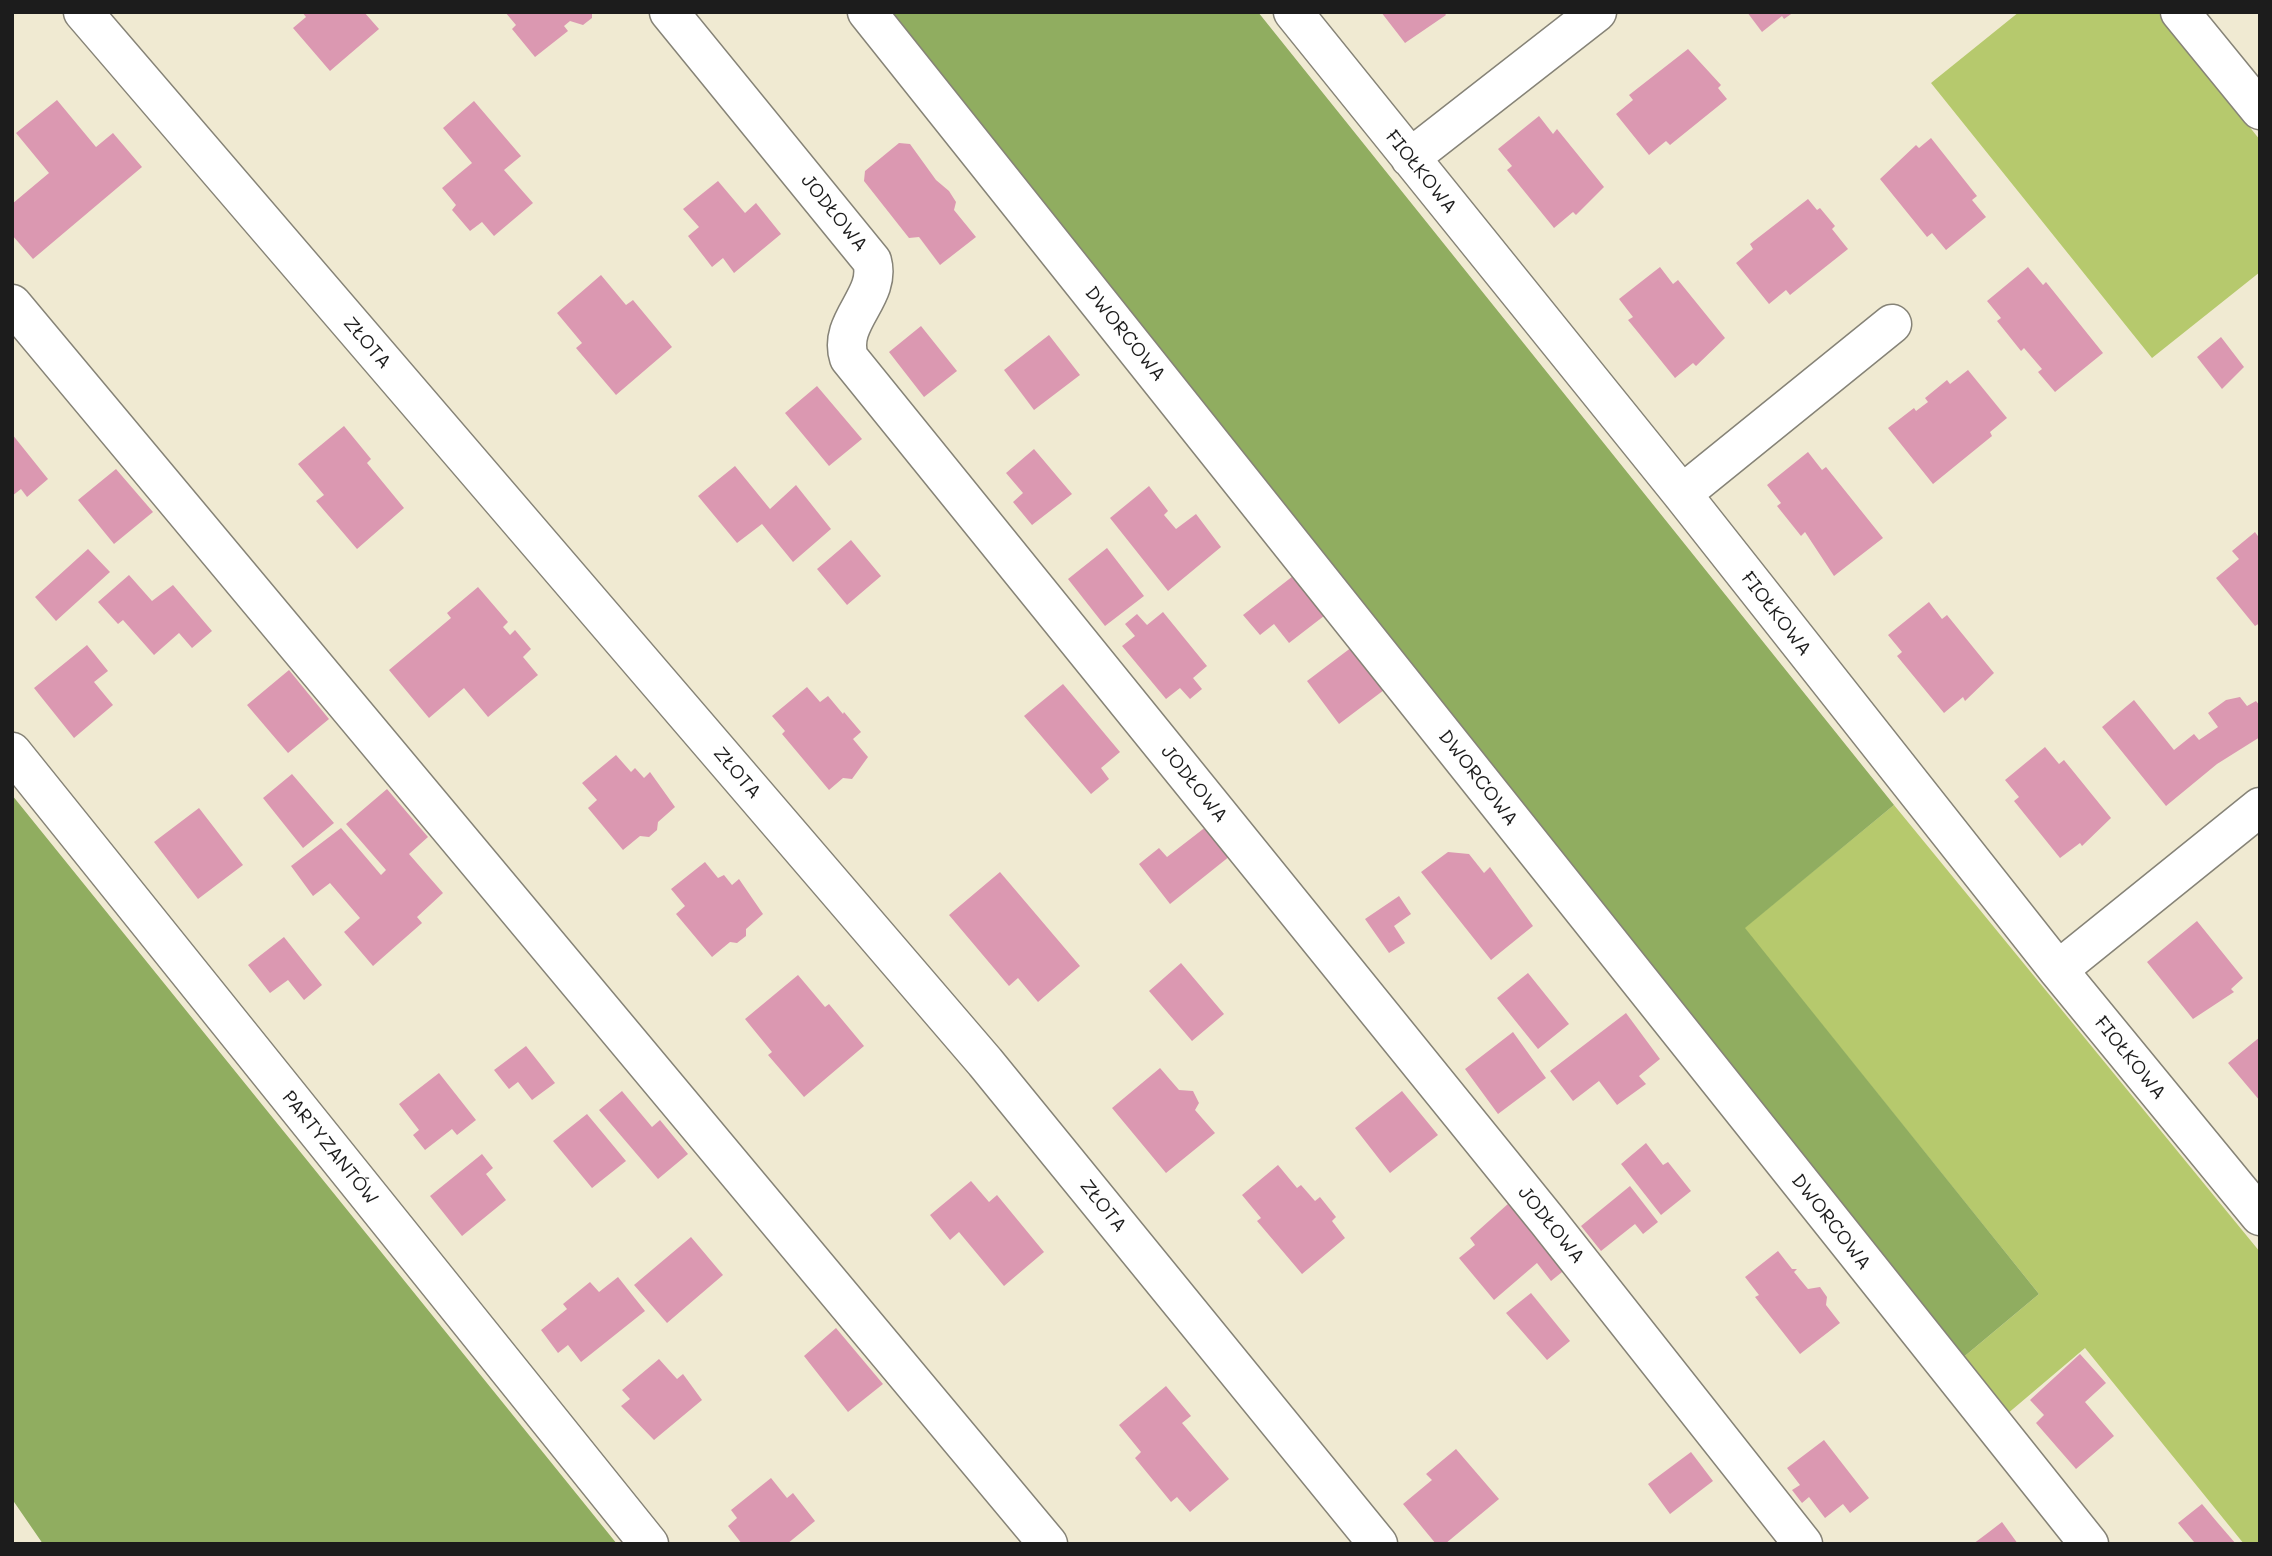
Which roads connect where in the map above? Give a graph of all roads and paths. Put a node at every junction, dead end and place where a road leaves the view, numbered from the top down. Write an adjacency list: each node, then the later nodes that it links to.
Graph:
1 (83, 12): 18 (street, ZŁOTA)
2 (669, 12): 19 (street, JODŁOWA)
3 (867, 12): 20 (street, DWORCOWA)
4 (1293, 12): 8 (street, FIOŁKOWA)
5 (1597, 12): 8 (street)
6 (2180, 12): 7 (street)
7 (2260, 110)
8 (1410, 158): 11 (street, FIOŁKOWA)
9 (12, 304): 17 (street)
10 (1892, 324): 11 (street)
11 (1682, 494): 14 (street, FIOŁKOWA)
12 (12, 752): 16 (street, PARTYZANTÓW)
13 (2260, 807): 14 (street)
14 (2058, 971): 15 (street, FIOŁKOWA)
15 (2260, 1216)
16 (649, 1544)
17 (1048, 1544)
18 (1378, 1544)
19 (1803, 1544)
20 (2089, 1544)

